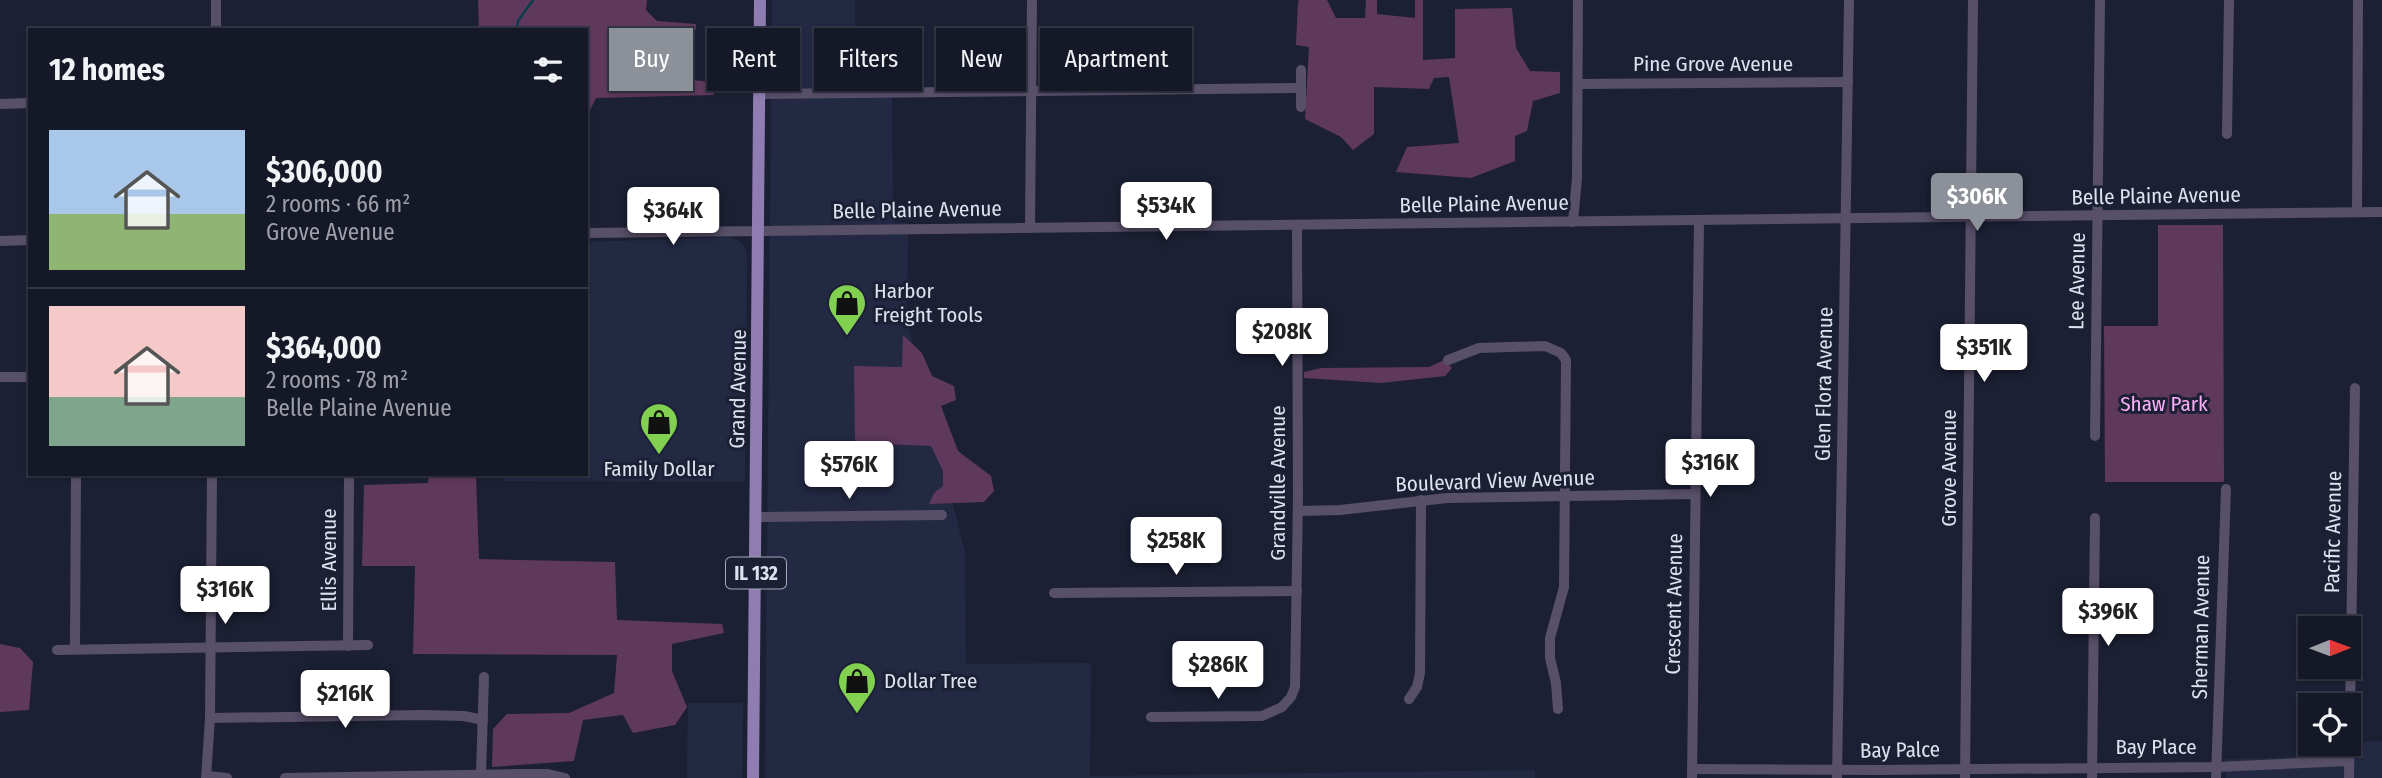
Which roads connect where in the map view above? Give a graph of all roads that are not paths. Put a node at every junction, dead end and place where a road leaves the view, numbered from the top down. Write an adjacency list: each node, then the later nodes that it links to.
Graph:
1 (216, 0): 10 (street)
2 (760, 0): 16 (main road, Grand Avenue / IL 132)
3 (1032, 0): 15 (street)
4 (1578, 0): 13 (street)
5 (1849, 0): 12 (street, Glen Flora Avenue)
6 (1973, 0): 24 (street, Grove Avenue)
7 (2100, 0): 23 (street, Lee Avenue)
8 (2229, 0): 20 (street)
9 (2358, 0): 21 (street)
10 (216, 28)
11 (1301, 70): 14 (street)
12 (1848, 82): 13 (street, Pine Grove Avenue); 25 (street, Glen Flora Avenue)
13 (1578, 84): 27 (street)
14 (1301, 88): 15 (street); 19 (street)
15 (1031, 90): 16 (street); 29 (street)
16 (760, 94): 30 (main road, Grand Avenue / IL 132)
17 (28, 103): 18 (street)
18 (0, 104)
19 (1301, 107)
20 (2227, 134)
21 (2357, 212): 22 (street, Belle Plaine Avenue); 23 (street, Belle Plaine Avenue)
22 (2382, 212)
23 (2097, 216): 24 (street, Belle Plaine Avenue); 38 (street, Lee Avenue)
24 (1969, 218): 25 (street, Belle Plaine Avenue); 66 (street, Grove Avenue)
25 (1846, 219): 26 (street, Belle Plaine Avenue); 69 (street, Glen Flora Avenue)
26 (1699, 221): 27 (street, Belle Plaine Avenue); 43 (street, Crescent Avenue)
27 (1573, 222): 28 (street, Belle Plaine Avenue)
28 (1297, 225): 29 (street, Belle Plaine Avenue); 46 (street, Grandville Avenue)
29 (1030, 228): 30 (street, Belle Plaine Avenue)
30 (759, 230): 31 (street, Belle Plaine Avenue); 48 (main road, Grand Avenue / IL 132)
31 (588, 233)
32 (28, 240): 33 (street)
33 (0, 241)
34 (1448, 360): 44 (street)
35 (0, 377): 36 (street)
36 (28, 377)
37 (2355, 388): 63 (street, Pacific Avenue)
38 (2095, 436)
39 (76, 476): 55 (street)
40 (212, 476): 54 (street)
41 (349, 476): 53 (street, Ellis Avenue)
42 (2225, 489): 65 (street, Sherman Avenue)
43 (1695, 494): 44 (street, Boulevard View Avenue); 68 (street, Crescent Avenue)
44 (1565, 496): 45 (street, Boulevard View Avenue); 59 (street)
45 (1421, 500): 46 (street, Boulevard View Avenue); 58 (street)
46 (1298, 511): 50 (street, Grandville Avenue)
47 (942, 515): 48 (street)
48 (756, 517): 74 (main road, Grand Avenue / IL 132)
49 (2095, 518): 64 (street)
50 (1297, 591): 51 (street); 60 (street, Grandville Avenue)
51 (1054, 593)
52 (368, 645): 53 (street)
53 (348, 646): 54 (street)
54 (209, 648): 55 (street); 61 (street)
55 (75, 649): 56 (street)
56 (57, 650)
57 (484, 677): 62 (street)
58 (1409, 699)
59 (1558, 709)
60 (1151, 717)
61 (210, 718): 62 (street); 70 (street)
62 (483, 720): 67 (street)
63 (2348, 761): 65 (street, Bay Place); 77 (street, Pacific Avenue)
64 (2091, 766): 65 (street, Bay Place); 66 (street, Bay Place); 75 (street)
65 (2217, 767): 76 (street, Sherman Avenue)
66 (1964, 773): 69 (street, Bay Palce)
67 (481, 774): 72 (street); 73 (street)
68 (1692, 774): 69 (street)
69 (1837, 774)
70 (207, 777): 71 (street)
71 (227, 778)
72 (285, 778)
73 (565, 778)
74 (753, 778)
75 (2091, 778)
76 (2216, 778)
77 (2349, 778)

